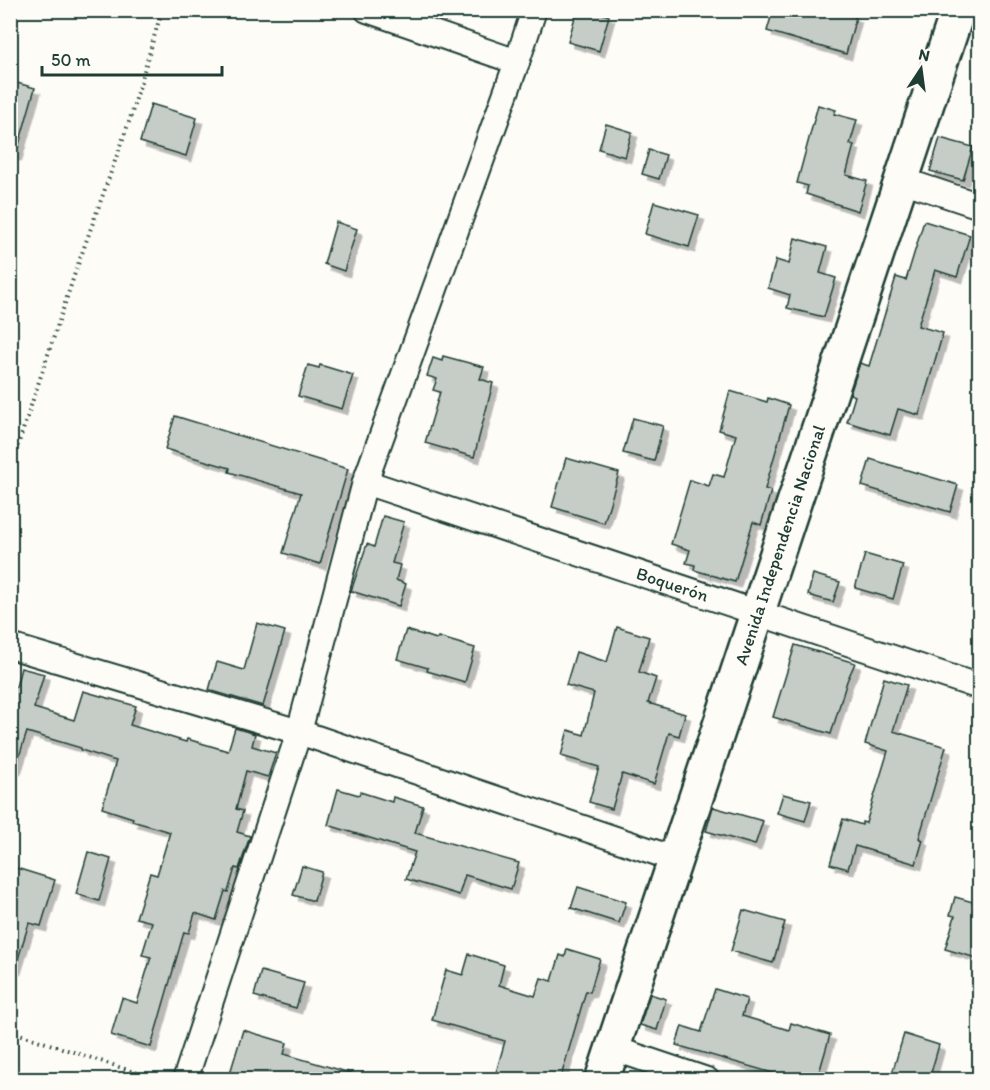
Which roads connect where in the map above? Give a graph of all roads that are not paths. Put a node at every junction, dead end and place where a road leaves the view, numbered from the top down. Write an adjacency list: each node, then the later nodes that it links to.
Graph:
1 (367, 10): 4 (street)
2 (534, 10): 4 (street)
3 (958, 10): 5 (main road, Avenida Independencia Nacional)
4 (517, 62): 7 (street)
5 (902, 180): 6 (street); 8 (main road, Avenida Independencia Nacional)
6 (980, 206)
7 (365, 482): 8 (street, Boquerón); 11 (street)
8 (758, 613): 10 (street, Boquerón); 12 (main road, Avenida Independencia Nacional)
9 (10, 646): 11 (street)
10 (980, 687)
11 (299, 732): 12 (street); 14 (street)
12 (675, 859): 13 (main road, Avenida Independencia Nacional)
13 (612, 1048): 15 (main road, Avenida Independencia Nacional); 16 (street)
14 (185, 1080)
15 (602, 1080)
16 (707, 1080)

